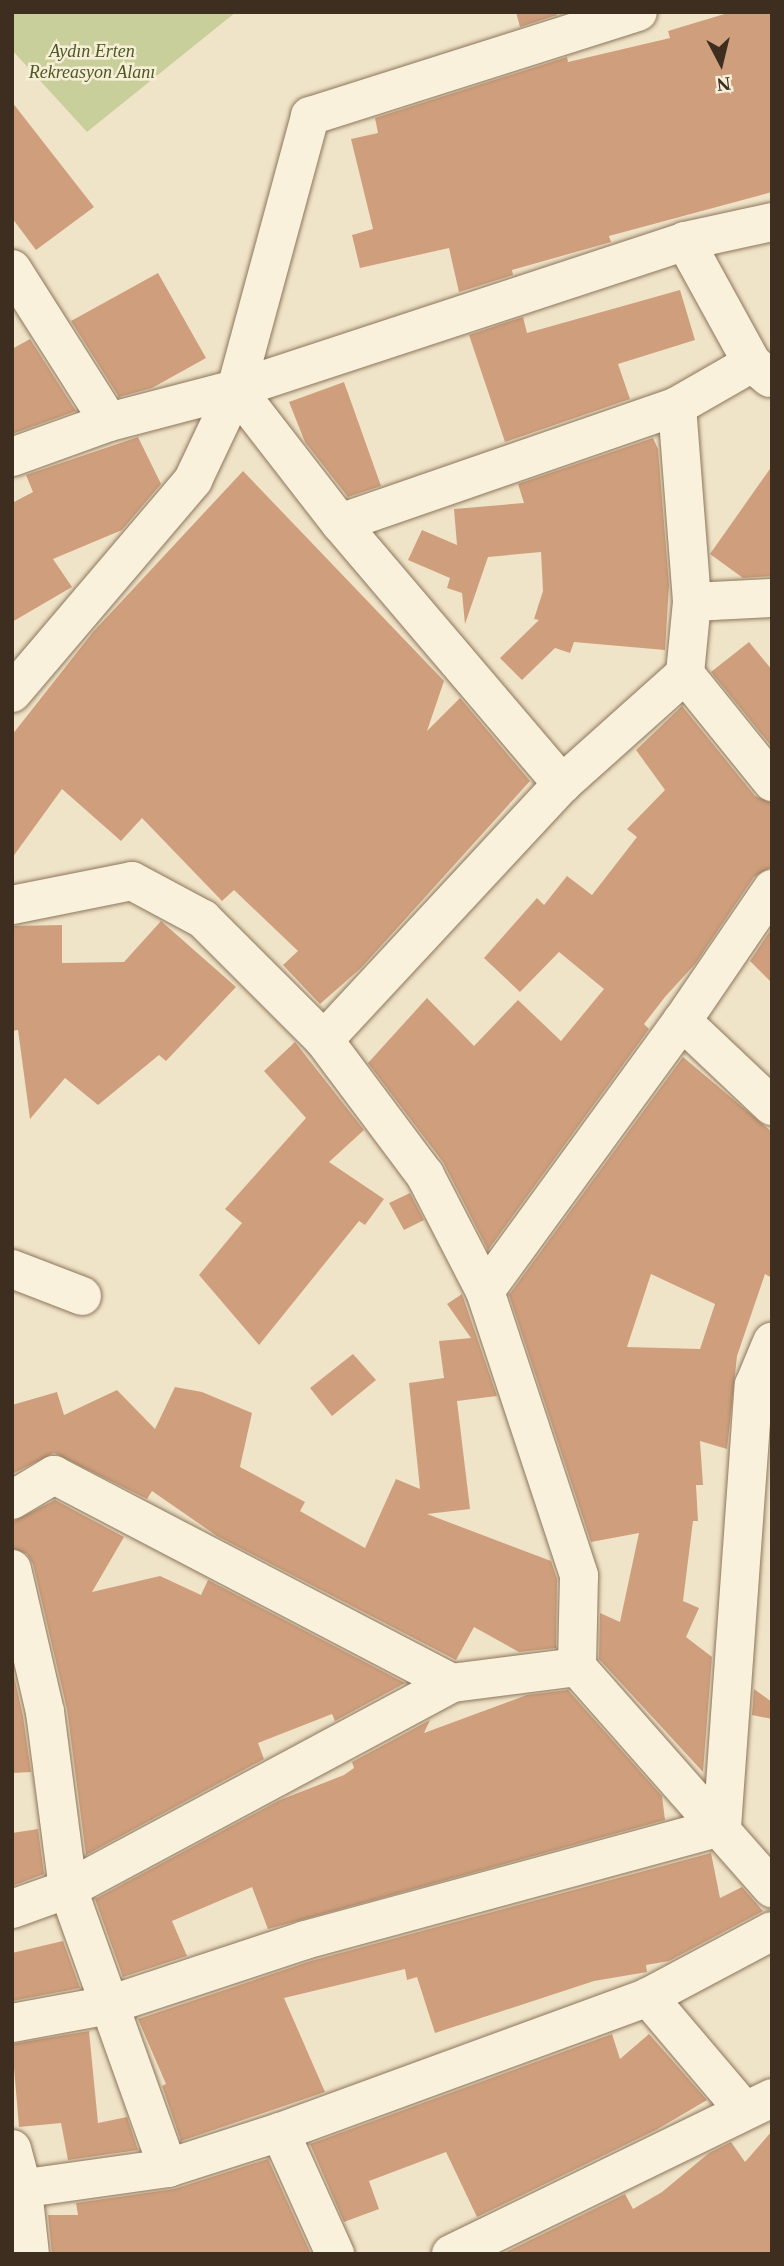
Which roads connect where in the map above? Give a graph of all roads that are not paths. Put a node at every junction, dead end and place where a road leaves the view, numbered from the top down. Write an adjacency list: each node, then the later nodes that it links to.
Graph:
1 (638, 12): 6 (street)
2 (772, 222): 3 (street)
3 (685, 241): 5 (street); 6 (street)
4 (12, 268): 8 (street)
5 (762, 371): 7 (street)
6 (236, 389): 8 (street); 10 (street); 14 (street)
7 (677, 406): 10 (street); 12 (street)
8 (109, 422): 9 (street)
9 (12, 457)
10 (340, 523): 16 (street)
11 (772, 598): 12 (street)
12 (692, 602): 13 (street)
13 (685, 674): 15 (street); 16 (street)
14 (14, 685)
15 (772, 782)
16 (562, 784): 20 (street)
17 (772, 889): 19 (street)
18 (12, 905): 20 (street)
19 (682, 1021): 21 (street); 23 (street)
20 (324, 1040): 23 (street)
21 (772, 1105)
22 (12, 1269): 24 (street)
23 (485, 1291): 28 (street)
24 (82, 1296)
25 (772, 1342): 31 (street)
26 (12, 1500): 29 (street)
27 (12, 1569): 30 (street)
28 (577, 1667): 29 (street); 31 (street)
29 (452, 1683): 33 (street)
30 (28, 1713): 33 (street)
31 (722, 1827): 32 (street); 37 (street)
32 (772, 1888)
33 (68, 1889): 34 (street); 37 (street)
34 (12, 1909)
35 (772, 1931): 36 (street)
36 (648, 1997): 39 (street); 40 (street)
37 (109, 2005): 38 (street); 42 (street)
38 (12, 2023)
39 (758, 2104): 46 (street)
40 (281, 2132): 42 (street); 45 (street)
41 (12, 2149): 43 (street)
42 (168, 2168): 43 (street)
43 (18, 2190): 44 (street)
44 (30, 2254)
45 (335, 2254)
46 (451, 2254)

